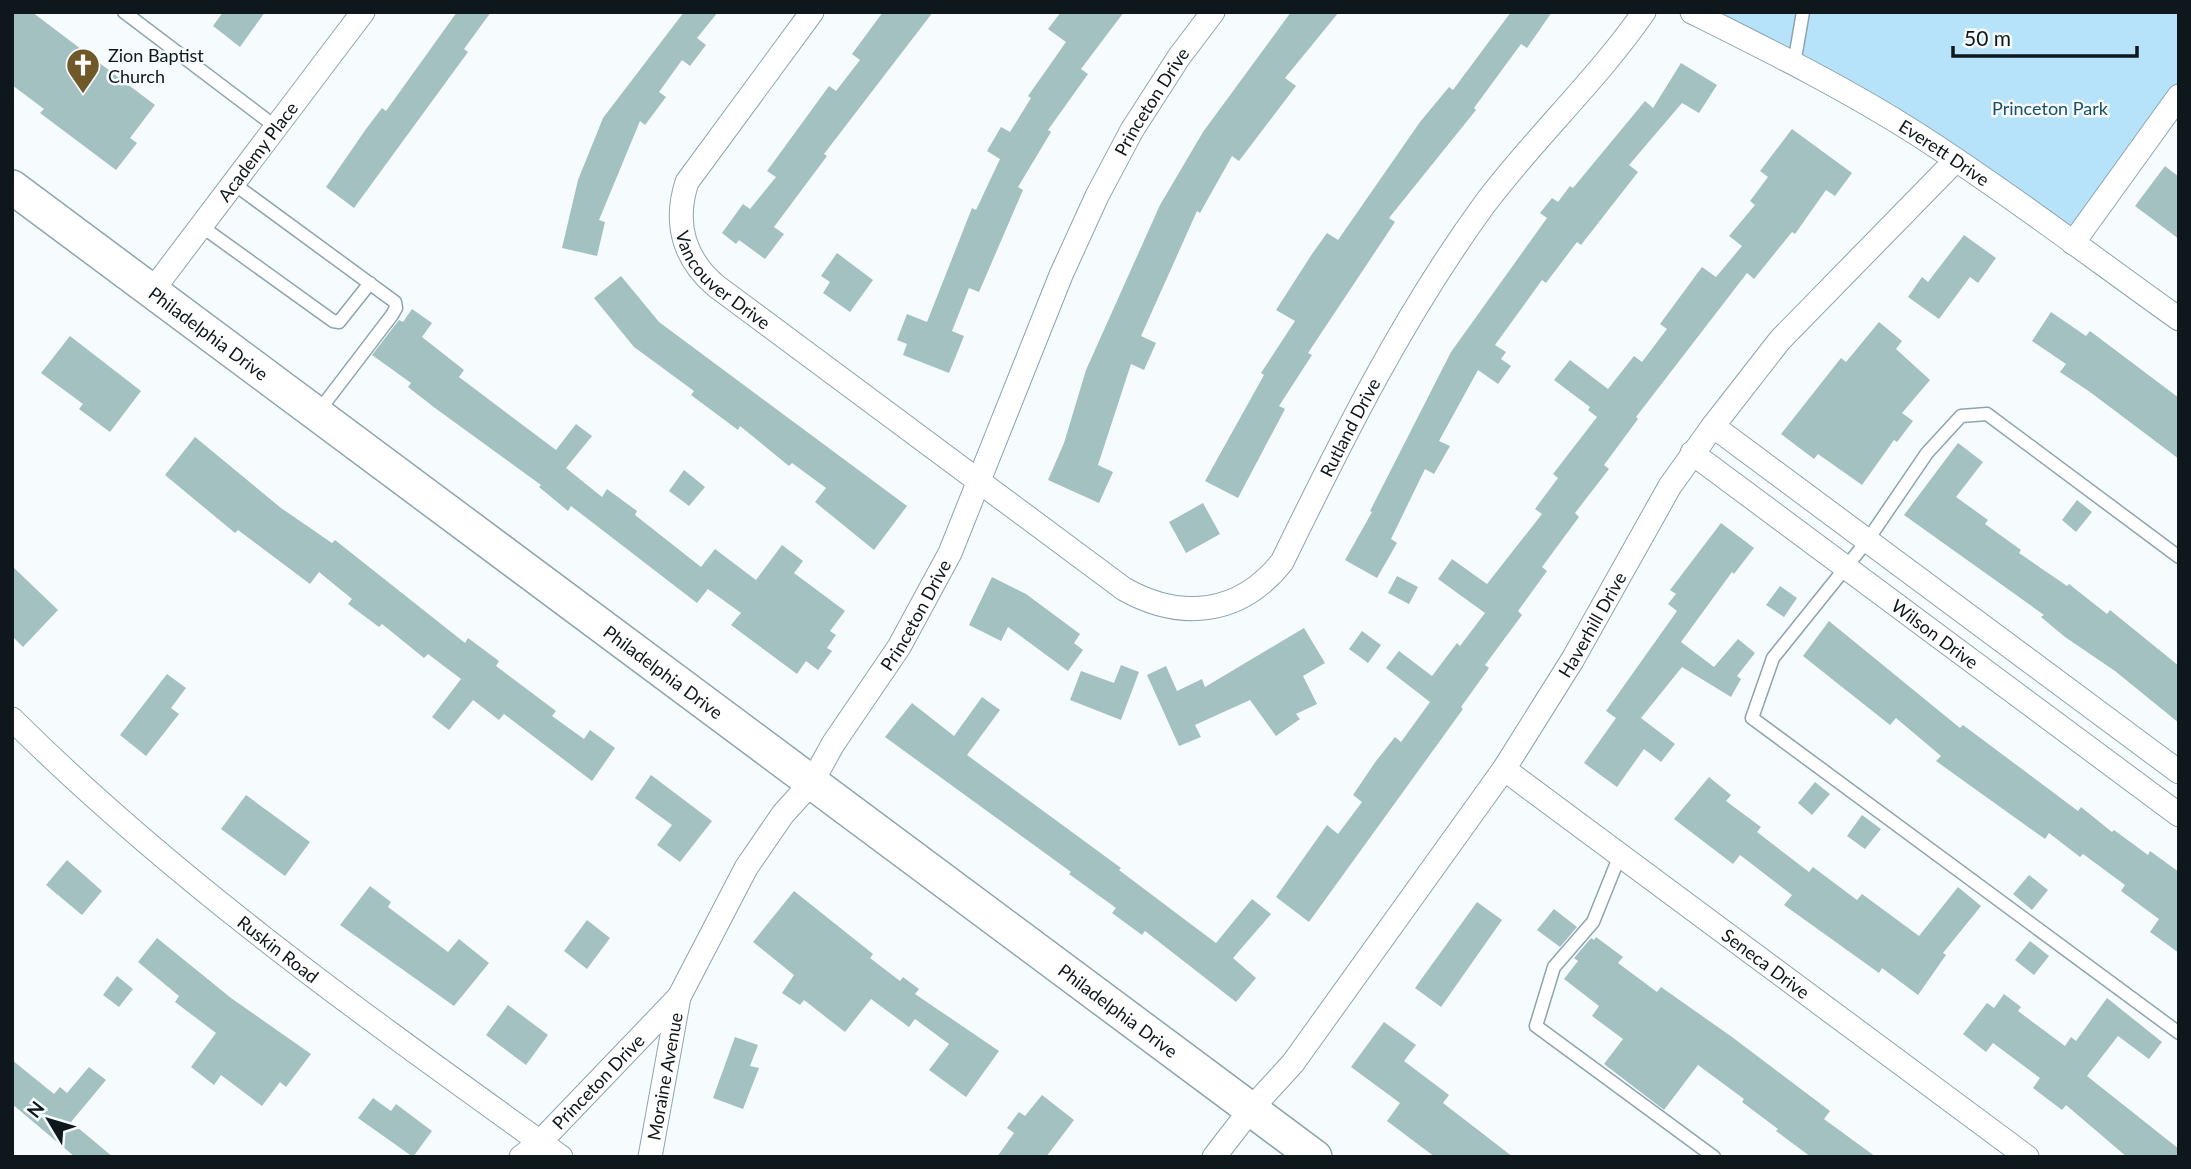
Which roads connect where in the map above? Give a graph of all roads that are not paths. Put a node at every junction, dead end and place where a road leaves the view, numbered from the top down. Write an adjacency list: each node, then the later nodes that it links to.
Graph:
1 (124, 12): 10 (lane)
2 (363, 12): 10 (street, Academy Place)
3 (812, 12): 22 (street, Vancouver Drive)
4 (1213, 12): 22 (street, Princeton Drive)
5 (1644, 12): 22 (street, Rutland Drive)
6 (1692, 12): 8 (street, Everett Drive)
7 (1803, 12): 8 (lane)
8 (1794, 64): 11 (street, Everett Drive)
9 (2179, 96): 15 (street)
10 (276, 127): 12 (street, Academy Place)
11 (1956, 160): 15 (street, Everett Drive); 20 (street, Haverhill Drive)
12 (234, 184): 14 (street, Academy Place); 16 (lane)
13 (12, 187): 17 (main road, Philadelphia Drive)
14 (201, 226): 16 (lane); 17 (street, Academy Place)
15 (2073, 243): 18 (street, Everett Drive)
16 (370, 283): 19 (lane)
17 (152, 291): 19 (main road, Philadelphia Drive)
18 (2179, 319)
19 (317, 414): 29 (main road, Philadelphia Drive)
20 (1713, 426): 21 (street, Haverhill Drive); 23 (street, Wilson Drive)
21 (1692, 453): 25 (street, Wilson Drive); 27 (street, Haverhill Drive)
22 (979, 481): 29 (street, Princeton Drive)
23 (1867, 541): 24 (lane); 25 (lane); 28 (street, Wilson Drive)
24 (2179, 557)
25 (1846, 567): 30 (street, Wilson Drive); 33 (lane)
26 (12, 719): 35 (street, Ruskin Road)
27 (1504, 769): 31 (street, Seneca Drive); 34 (street, Haverhill Drive)
28 (2179, 772)
29 (812, 782): 32 (street, Princeton Drive); 34 (main road, Philadelphia Drive)
30 (2179, 815)
31 (1620, 855): 41 (lane); 42 (street, Seneca Drive)
32 (678, 997): 35 (street, Princeton Drive); 38 (street, Moraine Avenue)
33 (2179, 1032)
34 (1251, 1109): 39 (street, Haverhill Drive); 40 (main road, Philadelphia Drive)
35 (540, 1142): 36 (street, Princeton Drive); 37 (street, Ruskin Road)
36 (521, 1157)
37 (561, 1157)
38 (650, 1157)
39 (1214, 1157)
40 (1315, 1157)
41 (1714, 1157)
42 (2027, 1157)

